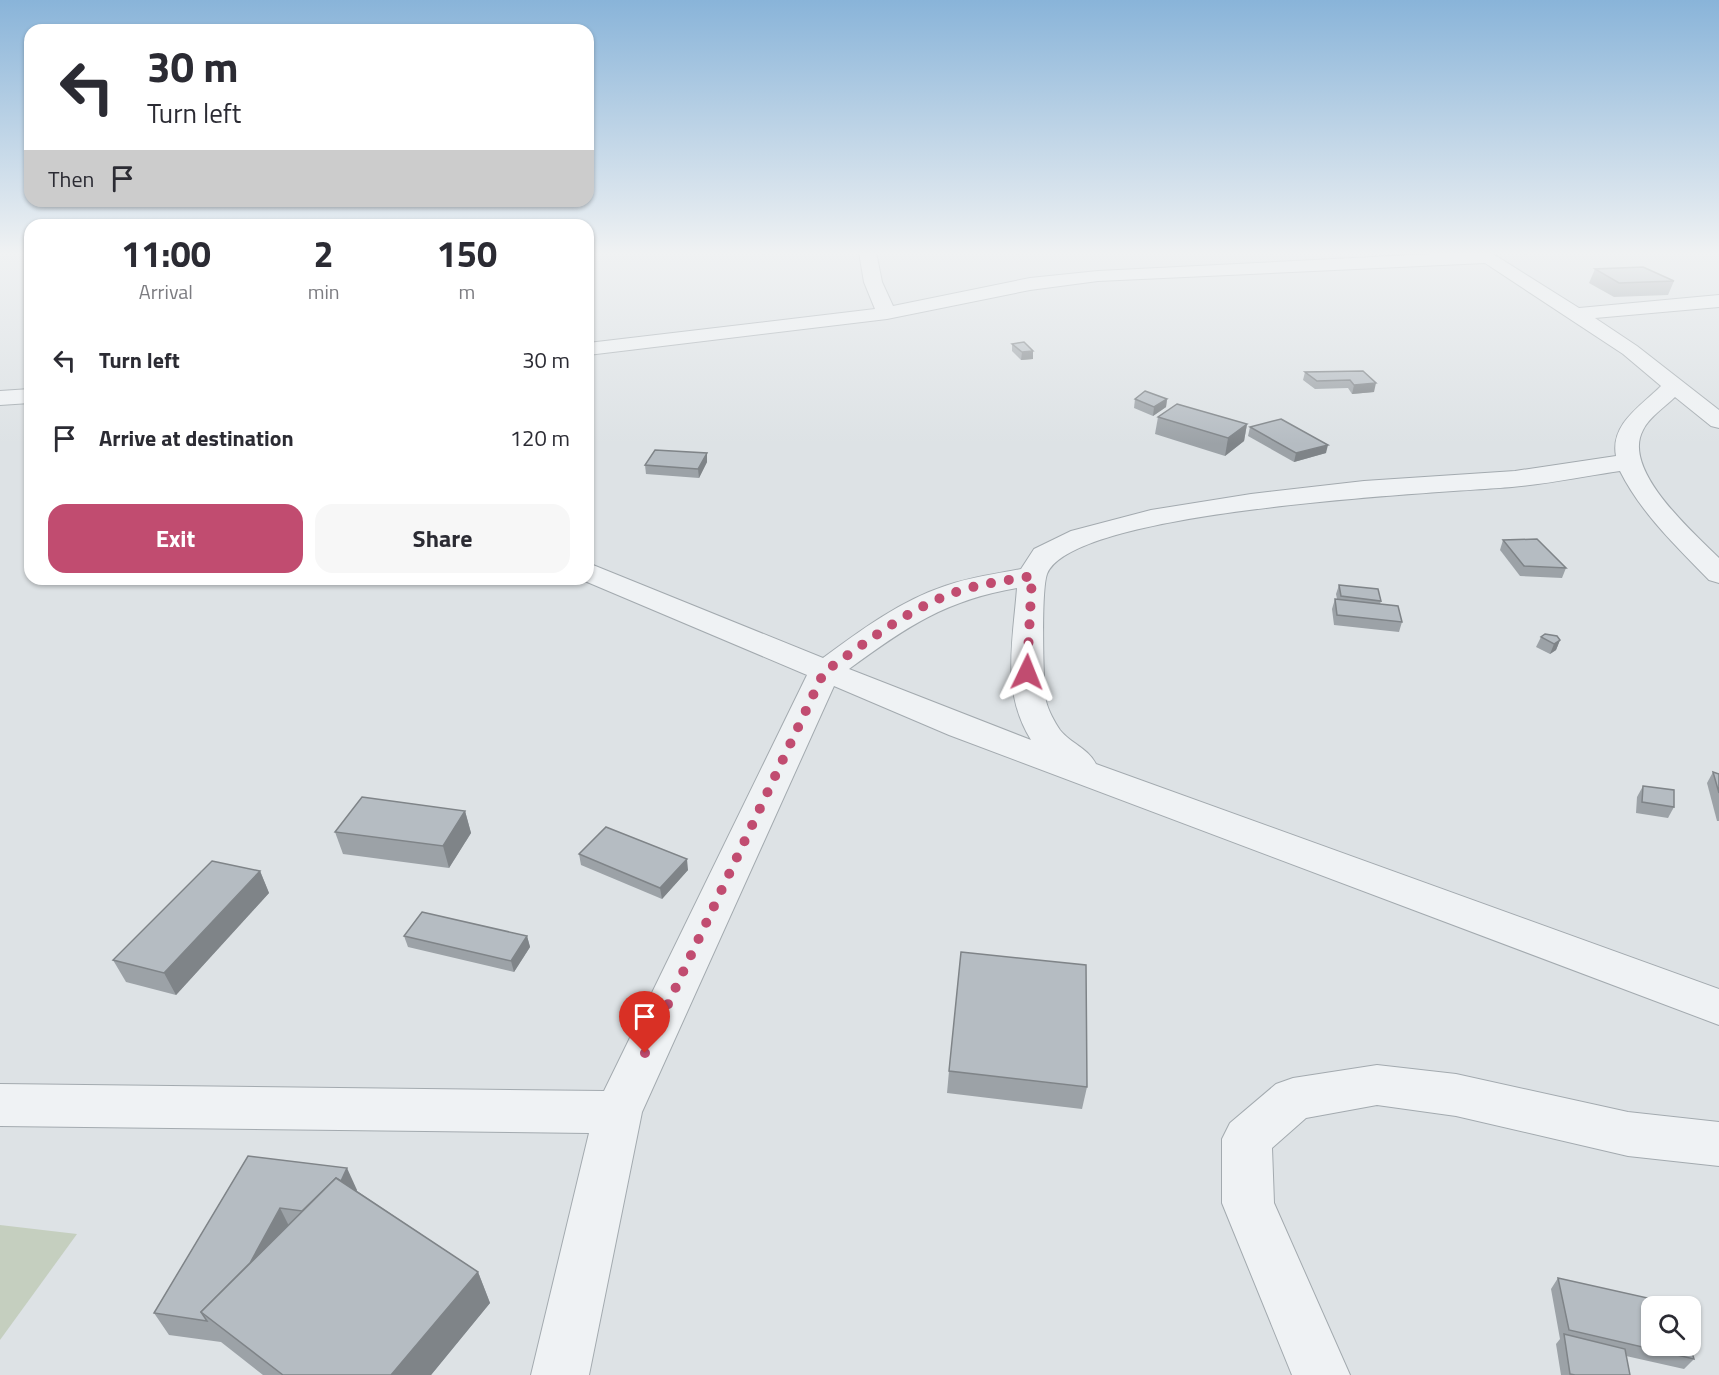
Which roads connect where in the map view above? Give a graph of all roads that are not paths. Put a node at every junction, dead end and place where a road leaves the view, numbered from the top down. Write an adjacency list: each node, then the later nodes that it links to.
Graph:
1 (861, 316): 3 (street)
2 (1581, 316): 4 (street)
3 (594, 348)
4 (1673, 387): 5 (street); 6 (street)
5 (1719, 421)
6 (1629, 462): 7 (street); 9 (street)
7 (1719, 574)
8 (594, 575): 10 (street)
9 (1032, 576): 10 (street); 11 (street)
10 (824, 672): 11 (street); 14 (street)
11 (1090, 774): 12 (street)
12 (1719, 1007)
13 (0, 1104): 14 (street)
14 (618, 1112): 16 (street)
15 (1719, 1144): 17 (street)
16 (560, 1375)
17 (1321, 1375)

